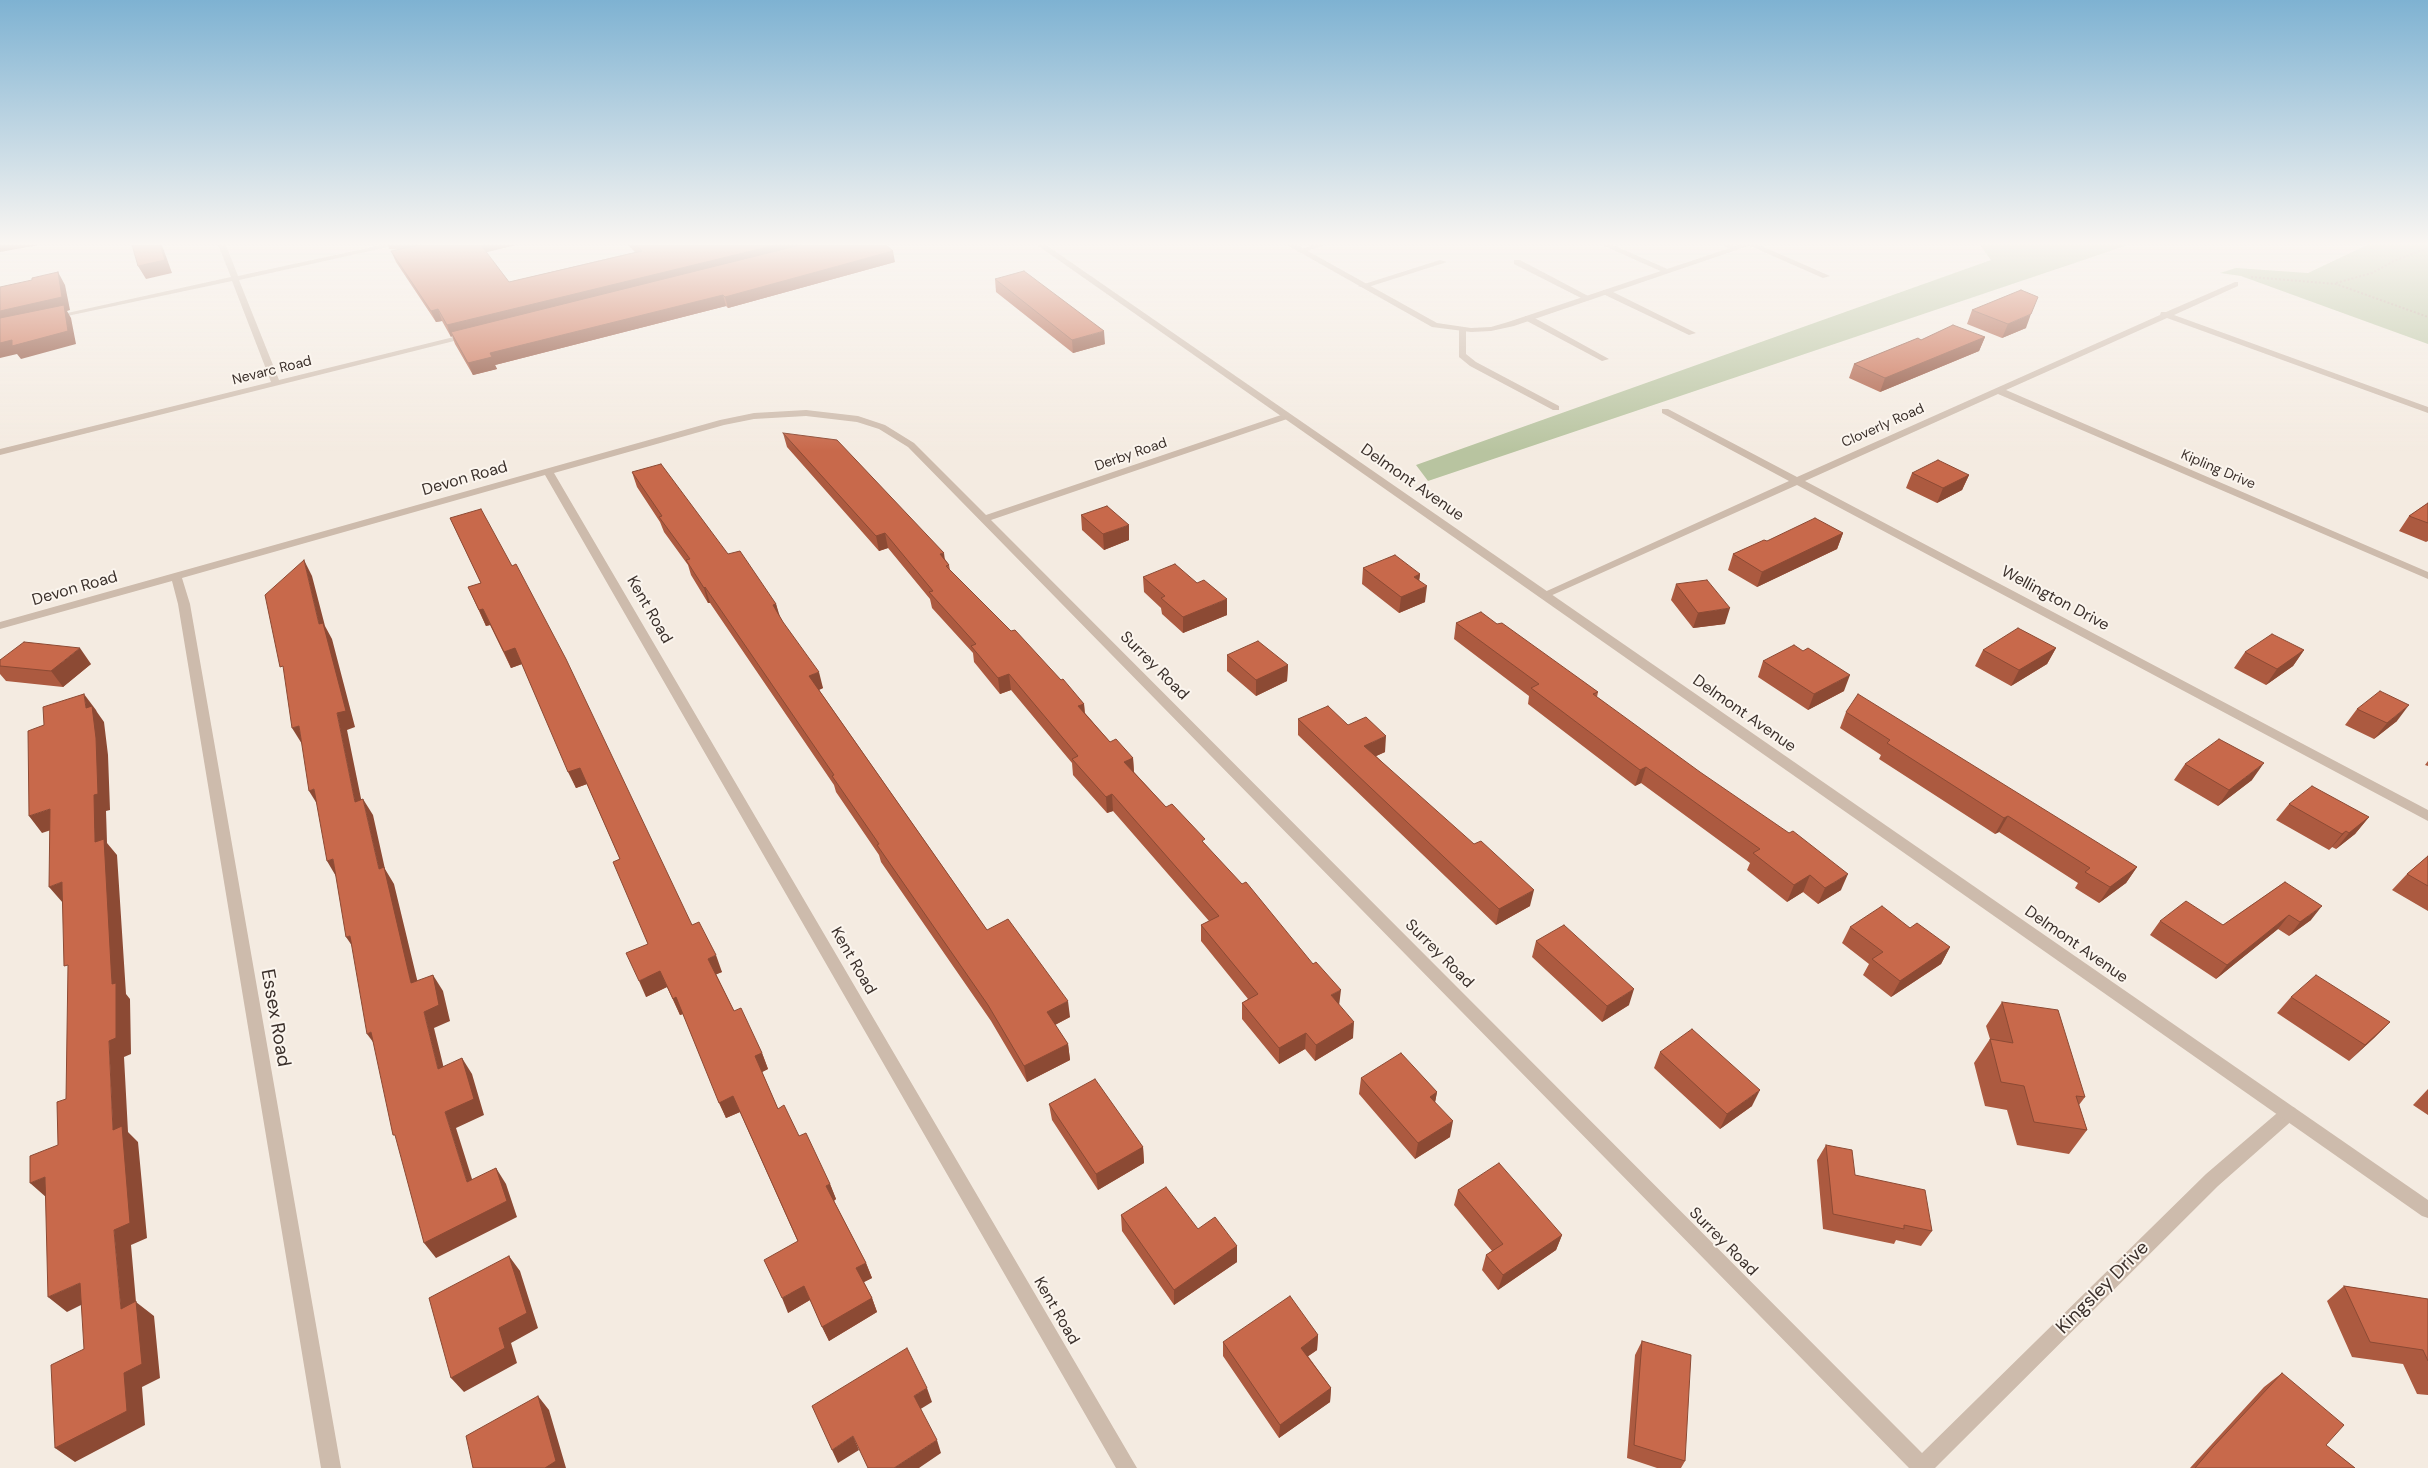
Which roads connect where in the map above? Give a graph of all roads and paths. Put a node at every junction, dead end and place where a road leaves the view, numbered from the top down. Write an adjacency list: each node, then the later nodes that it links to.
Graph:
1 (69, 314): 9 (street)
2 (248, 314): 14 (street)
3 (1140, 314): 19 (street, Delmont Avenue)
4 (1413, 314): 10 (street)
5 (1541, 314): 8 (street)
6 (1651, 314): 11 (street)
7 (2164, 314): 15 (street, Cloverly Road); 17 (street)
8 (1528, 318): 10 (street); 13 (street)
9 (43, 319)
10 (1462, 329): 16 (street)
11 (1692, 333)
12 (477, 335): 14 (street, Nevarc Road)
13 (1605, 358)
14 (276, 384): 20 (street, Nevarc Road)
15 (1997, 390): 23 (street, Cloverly Road); 26 (street, Kipling Drive)
16 (1556, 408)
17 (2428, 410)
18 (1665, 412): 23 (street, Wellington Drive)
19 (1287, 416): 24 (street, Derby Road); 27 (street, Delmont Avenue)
20 (0, 452)
21 (931, 464): 22 (street, Devon Road); 24 (street, Surrey Road)
22 (548, 471): 25 (street, Devon Road); 33 (street, Kent Road)
23 (1797, 480): 27 (street, Cloverly Road); 29 (street, Wellington Drive)
24 (985, 519): 34 (street, Surrey Road)
25 (176, 576): 28 (street, Devon Road); 32 (street, Essex Road)
26 (2428, 576)
27 (1544, 595): 30 (street, Delmont Avenue)
28 (0, 626)
29 (2428, 816)
30 (2289, 1113): 31 (street, Delmont Avenue); 34 (street, Kingsley Drive)
31 (2428, 1210)
32 (331, 1468)
33 (1127, 1468)
34 (1921, 1468)

